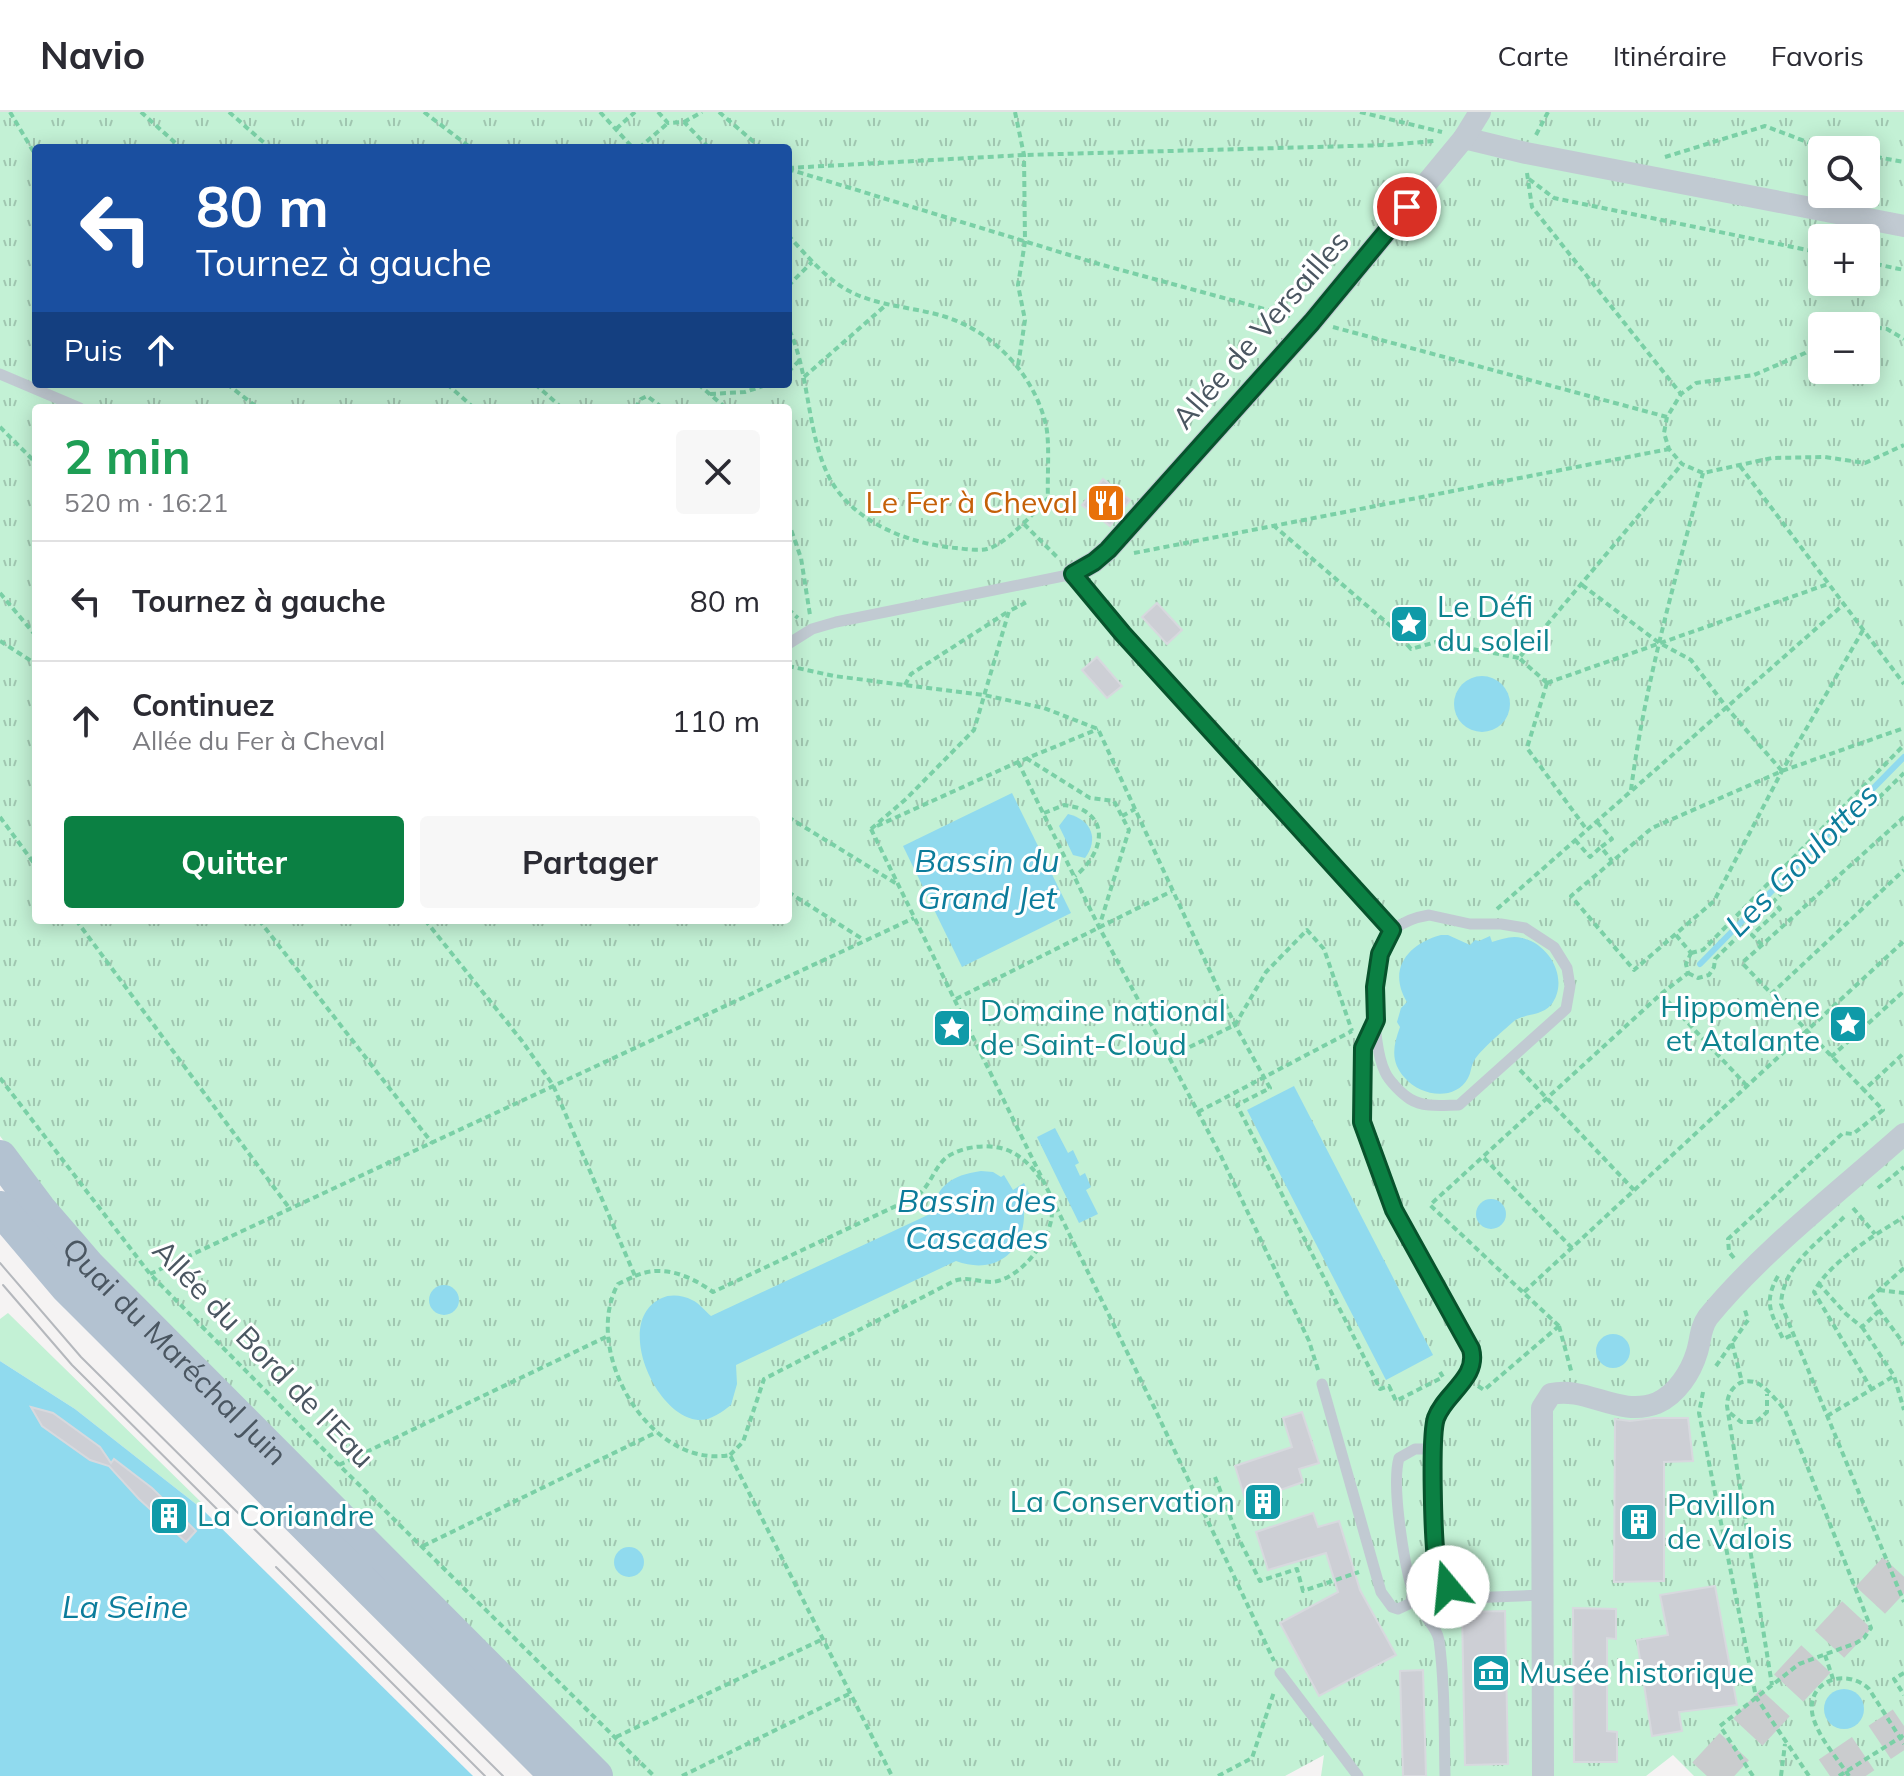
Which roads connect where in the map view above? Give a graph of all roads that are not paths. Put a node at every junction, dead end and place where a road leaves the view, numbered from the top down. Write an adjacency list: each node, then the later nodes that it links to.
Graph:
1 (1480, 112): 2 (street, Allée de Versailles)
2 (1464, 138): 3 (street); 8 (street, Allée de Versailles)
3 (1904, 226)
4 (0, 374): 5 (lane)
5 (32, 388)
6 (33, 388): 7 (lane)
7 (71, 404)
8 (1073, 574): 9 (lane); 10 (lane)
9 (792, 642)
10 (1392, 930): 11 (lane); 11 (lane)
11 (1376, 1020): 16 (lane)
12 (1904, 1134): 18 (street)
13 (0, 1157): 22 (main road, Quai du Maréchal Juin)
14 (0, 1208): 21 (main road, Quai du Maréchal Juin)
15 (1322, 1384): 17 (lane)
16 (1433, 1449): 17 (lane); 18 (lane)
17 (1413, 1589): 20 (lane)
18 (1542, 1595): 24 (street)
19 (1280, 1673): 23 (lane)
20 (1445, 1775)
21 (557, 1776)
22 (596, 1776)
23 (1358, 1776)
24 (1543, 1776)

